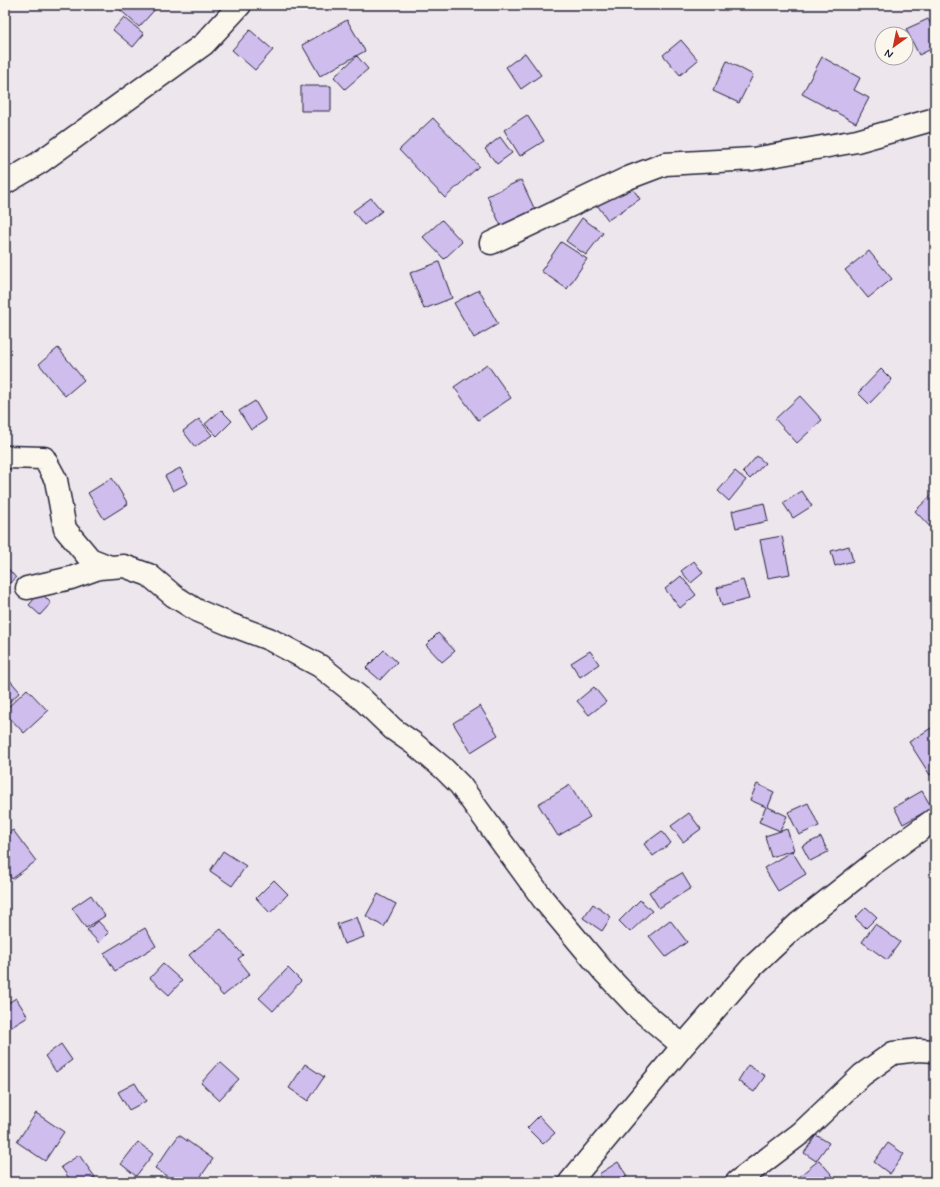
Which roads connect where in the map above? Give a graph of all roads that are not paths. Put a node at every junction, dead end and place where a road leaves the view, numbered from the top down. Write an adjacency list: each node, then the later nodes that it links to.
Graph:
1 (240, 5): 3 (street)
2 (935, 119): 4 (street)
3 (5, 183)
4 (491, 243)
5 (5, 457): 6 (street)
6 (110, 567): 7 (street); 9 (street)
7 (27, 588)
8 (935, 819): 9 (street)
9 (683, 1046): 11 (street)
10 (935, 1051): 12 (street)
11 (570, 1182)
12 (737, 1182)

